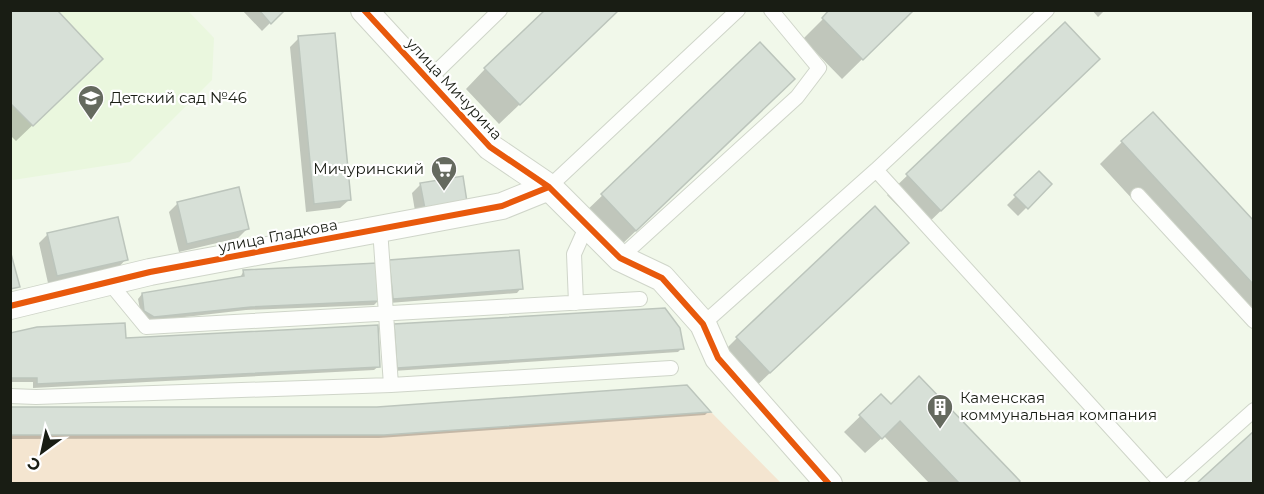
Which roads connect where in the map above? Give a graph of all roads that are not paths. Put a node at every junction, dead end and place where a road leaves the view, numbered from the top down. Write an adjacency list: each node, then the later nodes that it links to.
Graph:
1 (500, 10): 6 (lane)
2 (738, 10): 8 (lane)
3 (771, 10): 12 (lane)
4 (1047, 10): 7 (lane)
5 (373, 14): 6 (street, улица Мичурина)
6 (429, 79): 8 (street, улица Мичурина)
7 (876, 170): 19 (lane); 25 (lane)
8 (549, 187): 10 (street, улица Мичурина); 11 (street, улица Гладкова)
9 (1138, 195): 18 (lane)
10 (587, 225): 12 (street, улица Мичурина); 15 (lane)
11 (380, 229): 13 (street, улица Гладкова); 17 (lane)
12 (620, 258): 19 (street, улица Мичурина)
13 (109, 282): 16 (street, улица Гладкова); 17 (lane)
14 (640, 299): 15 (lane)
15 (576, 303): 17 (lane)
16 (10, 306)
17 (387, 313): 21 (lane)
18 (1254, 321)
19 (703, 324): 24 (street, улица Мичурина)
20 (671, 368): 21 (lane)
21 (391, 385): 22 (lane)
22 (10, 396)
23 (1254, 410): 26 (lane)
24 (827, 483)
25 (1162, 483)
26 (1171, 483)

